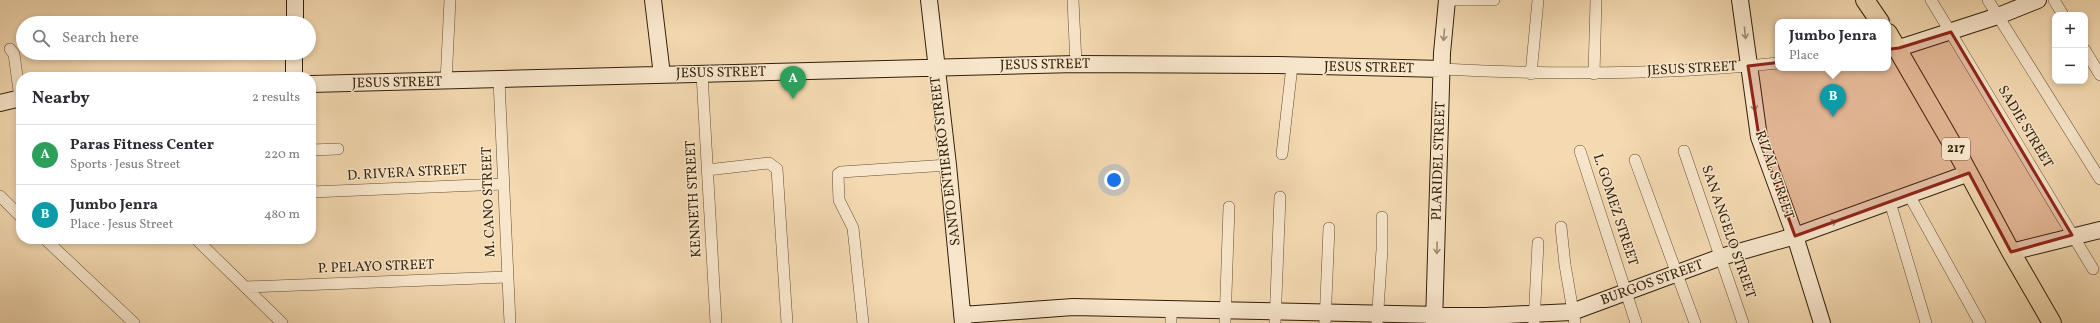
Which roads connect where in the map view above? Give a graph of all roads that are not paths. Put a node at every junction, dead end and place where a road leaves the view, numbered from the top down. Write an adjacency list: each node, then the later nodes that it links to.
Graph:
1 (295, 0): 17 (street)
2 (450, 0): 39 (street)
3 (653, 0): 36 (street)
4 (929, 0): 29 (street, SANTO ENTIERRO STREET)
5 (1073, 0): 26 (street)
6 (1447, 0): 7 (street); 30 (street, PLARIDEL STREET, one-way to 30)
7 (1494, 0)
8 (1538, 0): 34 (street)
9 (1596, 0): 35 (street)
10 (1740, 0): 28 (street, RIZAL STREET, one-way to 28)
11 (1865, 0): 19 (main road)
12 (1931, 0): 20 (street, SADIE STREET)
13 (1988, 0): 18 (street)
14 (2038, 0): 18 (street)
15 (2054, 0): 16 (street)
16 (2061, 12)
17 (295, 16)
18 (1998, 16): 20 (street); 52 (street)
19 (1878, 19)
20 (1951, 32): 22 (street); 68 (street, SADIE STREET)
21 (10, 49): 31 (street)
22 (1893, 49): 51 (main road, 217)
23 (2088, 55): 37 (street)
24 (294, 60): 32 (street)
25 (1775, 63): 28 (street, JESUS STREET)
26 (1076, 64): 27 (street, JESUS STREET); 29 (street, JESUS STREET)
27 (1292, 66): 30 (street, JESUS STREET); 47 (street)
28 (1748, 66): 35 (street, JESUS STREET); 67 (street, RIZAL STREET, one-way to 67)
29 (936, 68): 33 (street, JESUS STREET); 49 (street, SANTO ENTIERRO STREET)
30 (1442, 69): 34 (street, JESUS STREET); 86 (street, PLARIDEL STREET, one-way to 86)
31 (17, 72)
32 (294, 72)
33 (702, 74): 36 (street, JESUS STREET); 50 (street, KENNETH STREET)
34 (1532, 74): 35 (street, JESUS STREET)
35 (1594, 74)
36 (662, 75): 38 (street, JESUS STREET)
37 (2100, 75)
38 (499, 80): 39 (street, JESUS STREET); 53 (street, M. CANO STREET)
39 (446, 82): 40 (street, JESUS STREET)
40 (316, 84)
41 (16, 99): 42 (street)
42 (0, 103)
43 (338, 149): 44 (street)
44 (316, 150)
45 (1580, 151): 78 (street, L. GOMEZ STREET)
46 (1684, 151): 73 (street, SAN ANGELO STREET)
47 (1282, 154)
48 (1636, 160): 75 (street)
49 (948, 165): 84 (street, SANTO ENTIERRO STREET); 94 (street)
50 (707, 170): 92 (street, KENNETH STREET); 93 (street)
51 (1969, 173): 55 (street, BURGOS STREET); 72 (main road, 217)
52 (2100, 179)
53 (503, 184): 54 (street, D. RIVERA STREET); 76 (street, M. CANO STREET)
54 (316, 192)
55 (1908, 195): 58 (street, BURGOS STREET); 100 (street)
56 (0, 196): 59 (street)
57 (1280, 197): 81 (street)
58 (1890, 202): 67 (street, BURGOS STREET, one-way to 58); 99 (street)
59 (10, 206): 60 (street); 62 (street)
60 (16, 206)
61 (1229, 207): 80 (street)
62 (16, 212)
63 (1382, 217): 85 (street)
64 (1561, 227): 82 (street)
65 (1329, 228): 83 (street)
66 (2100, 230): 68 (street)
67 (1795, 236): 73 (street, BURGOS STREET); 98 (street, RIZAL STREET)
68 (2072, 236): 72 (street); 74 (street, SADIE STREET)
69 (1538, 243): 87 (street)
70 (50, 244): 89 (street)
71 (201, 244): 77 (street)
72 (2011, 252): 101 (main road, 217)
73 (1721, 257): 75 (street, BURGOS STREET); 97 (street, SAN ANGELO STREET)
74 (2093, 269)
75 (1677, 273): 78 (street, BURGOS STREET); 96 (street)
76 (507, 277): 77 (street, P. PELAYO STREET); 91 (street, M. CANO STREET)
77 (246, 287): 90 (street)
78 (1626, 293): 82 (street, BURGOS STREET); 95 (street, L. GOMEZ STREET)
79 (1171, 316): 80 (street, BURGOS STREET); 84 (street, BURGOS STREET)
80 (1225, 316): 81 (street, BURGOS STREET)
81 (1276, 317): 83 (street, BURGOS STREET)
82 (1574, 317): 87 (street, BURGOS STREET)
83 (1325, 318): 85 (street, BURGOS STREET)
84 (963, 319)
85 (1377, 319): 86 (street, BURGOS STREET)
86 (1434, 319): 88 (street, BURGOS STREET)
87 (1534, 319): 88 (street, BURGOS STREET)
88 (1485, 320)
89 (134, 323)
90 (282, 323)
91 (510, 323)
92 (716, 323)
93 (787, 323)
94 (864, 323)
95 (1636, 323)
96 (1694, 323)
97 (1743, 323)
98 (1822, 323)
99 (1926, 323)
100 (1980, 323)
101 (2052, 323)

